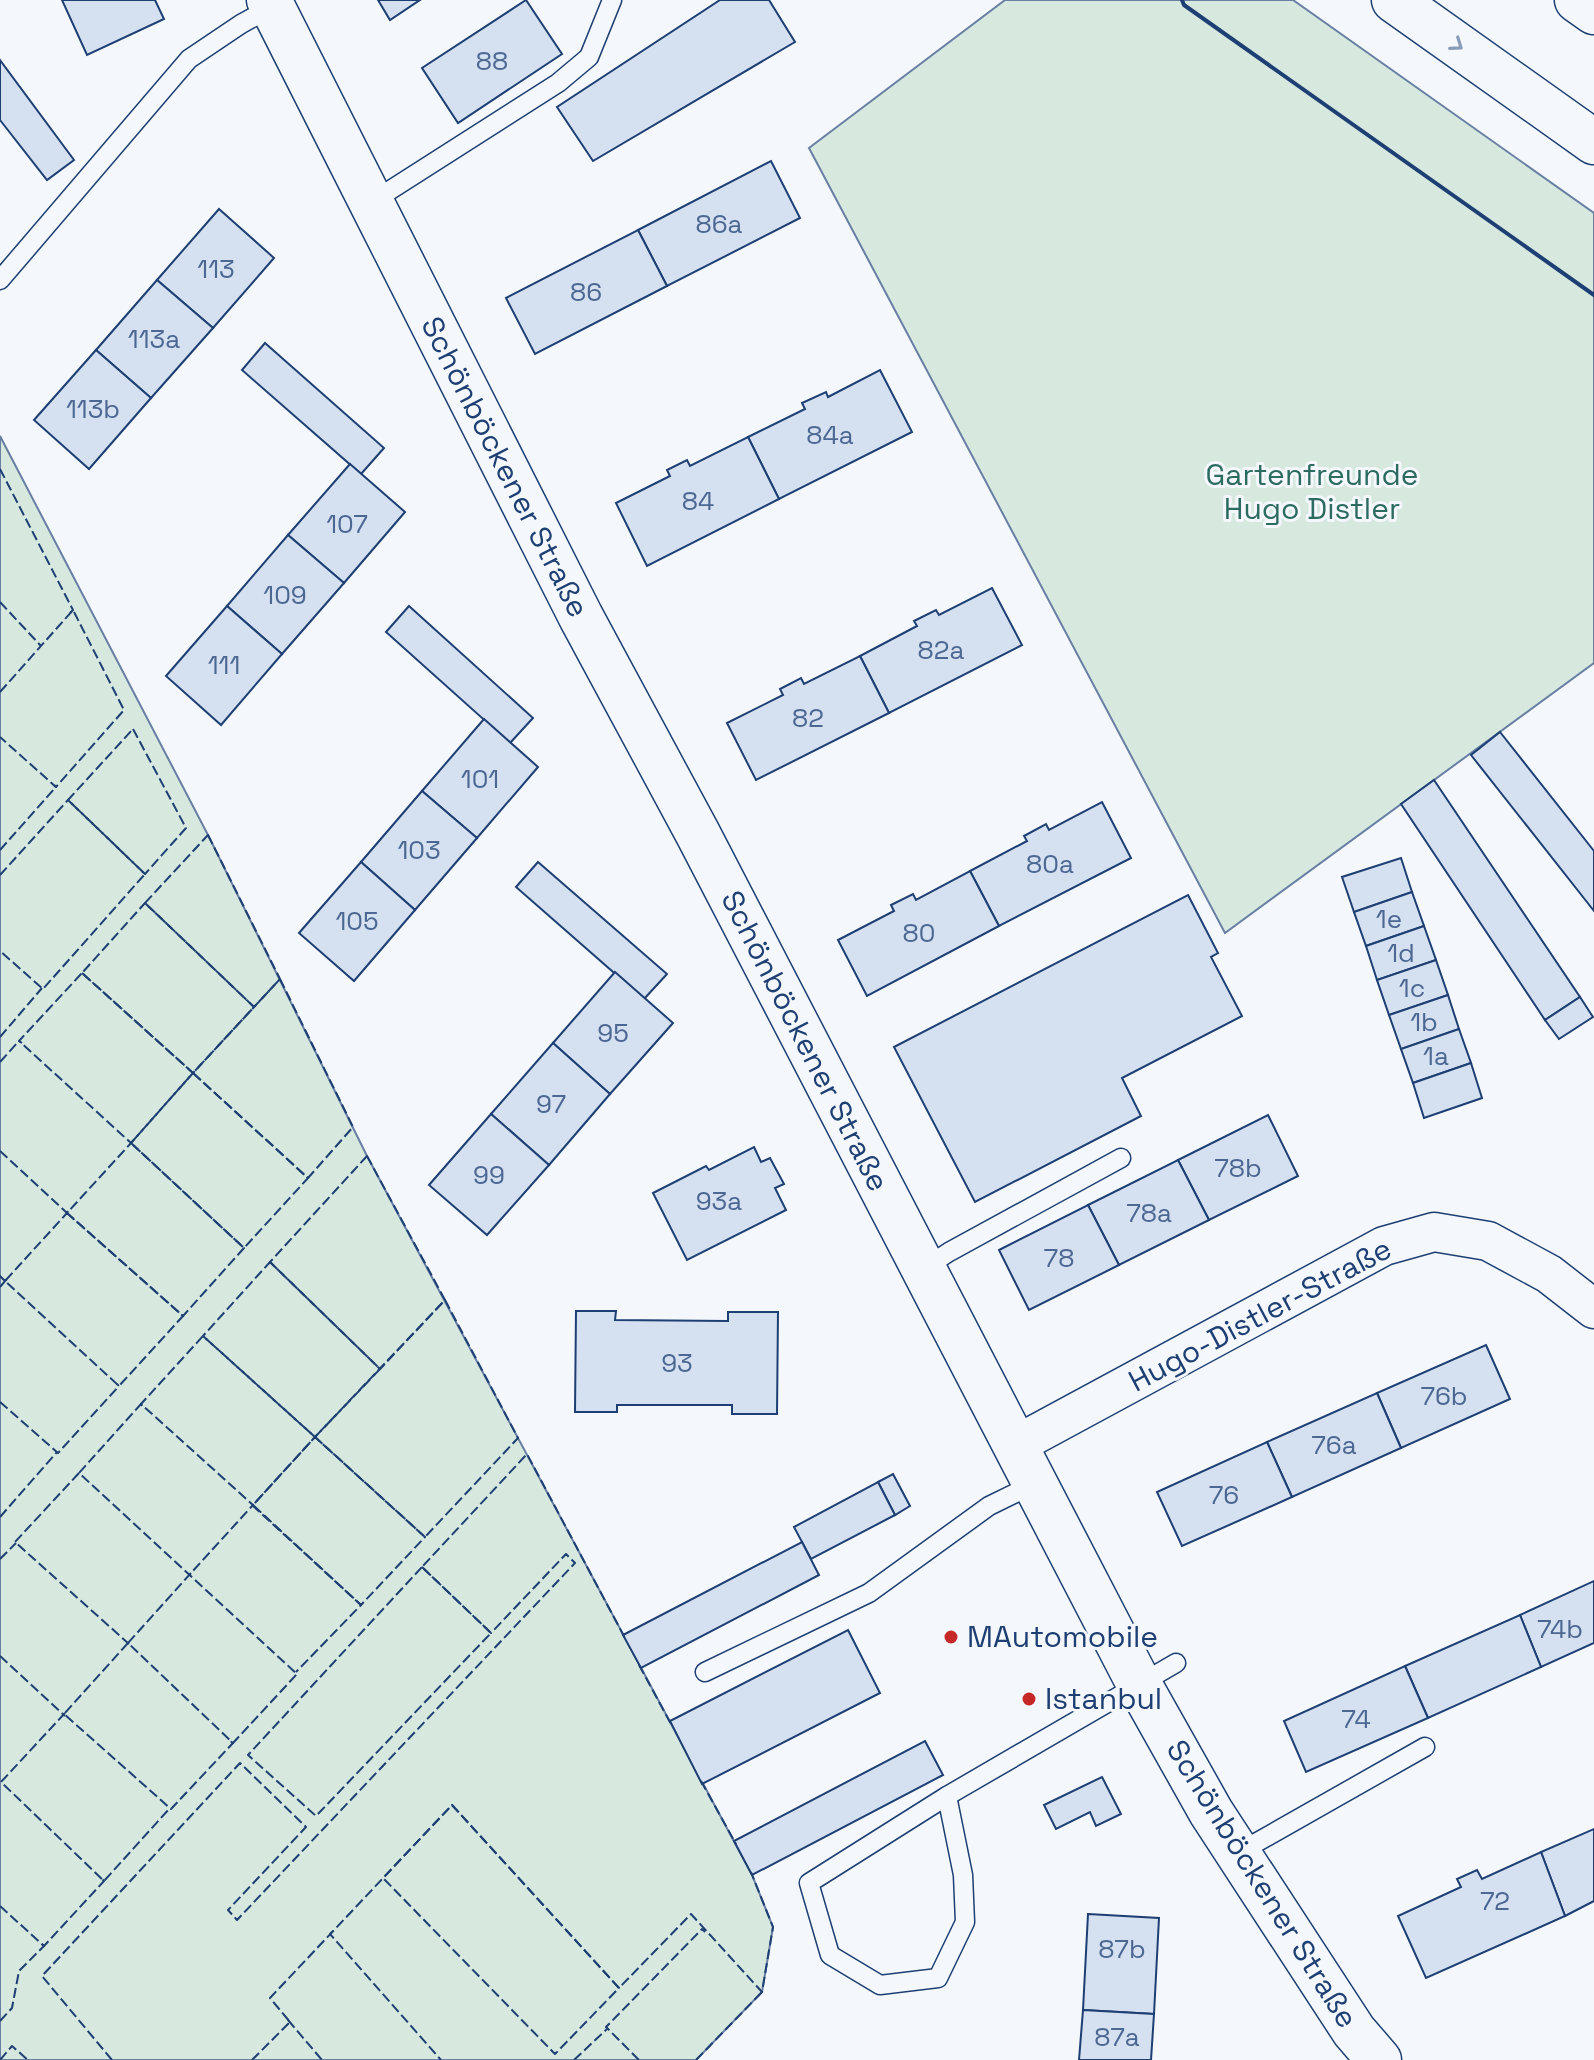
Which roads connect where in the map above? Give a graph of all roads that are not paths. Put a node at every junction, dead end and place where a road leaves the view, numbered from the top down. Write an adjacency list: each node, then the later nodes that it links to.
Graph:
1 (612, 0): 7 (lane)
2 (1394, 0): 6 (main road, one-way to 6)
3 (1577, 0): 5 (main road)
4 (271, 4): 7 (main road, Schönböckener Straße); 8 (lane)
5 (1594, 12)
6 (1594, 142)
7 (370, 203): 10 (main road, Schönböckener Straße)
8 (0, 280)
9 (1121, 1158): 10 (lane)
10 (923, 1269): 12 (main road, Schönböckener Straße)
11 (1594, 1309): 12 (street, Hugo-Distler-Straße)
12 (1014, 1446): 13 (main road, Schönböckener Straße)
13 (1034, 1484): 15 (lane); 16 (main road, Schönböckener Straße)
14 (1176, 1663): 16 (lane)
15 (705, 1672)
16 (1139, 1684): 18 (lane); 19 (main road, Schönböckener Straße)
17 (1425, 1747): 19 (lane)
18 (947, 1796): 18 (lane)
19 (1238, 1853): 20 (main road, Schönböckener Straße)
20 (1379, 2060)

